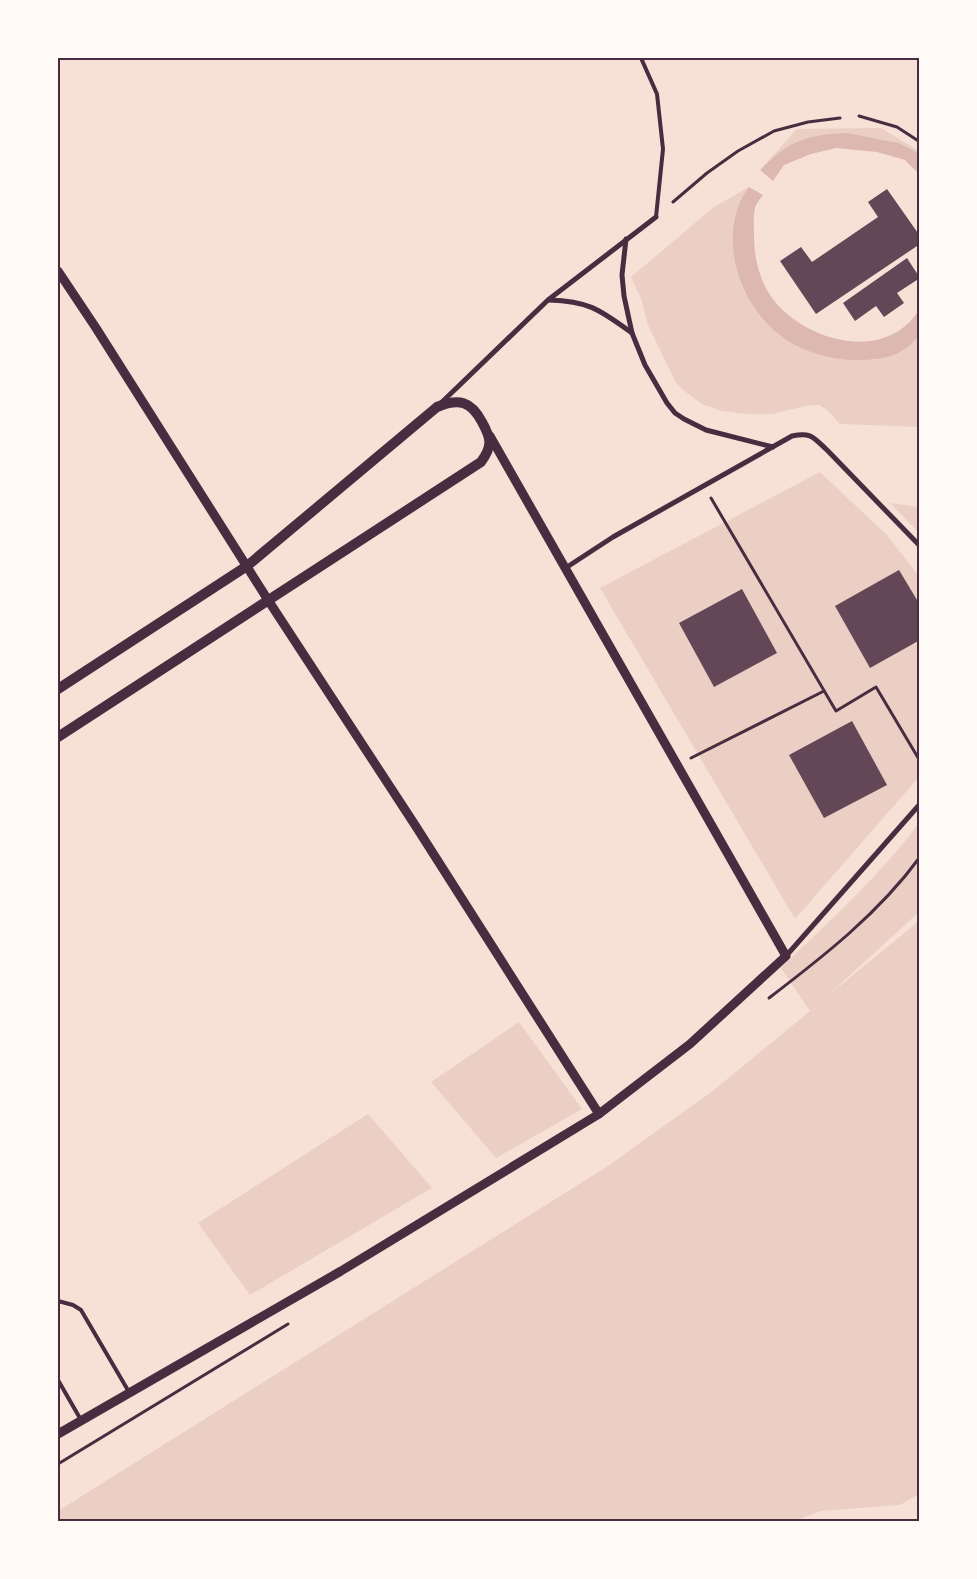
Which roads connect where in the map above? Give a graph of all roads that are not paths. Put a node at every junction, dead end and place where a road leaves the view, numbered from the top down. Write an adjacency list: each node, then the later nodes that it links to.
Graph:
1 (641, 58): 2 (lane)
2 (656, 217): 3 (street)
3 (626, 239): 5 (street); 6 (street)
4 (58, 271): 11 (street)
5 (548, 300): 6 (street); 7 (street)
6 (632, 333): 9 (street)
7 (437, 407): 8 (main road); 11 (main road)
8 (490, 436): 12 (street); 13 (main road)
9 (773, 447): 10 (street); 12 (street)
10 (920, 546)
11 (247, 566): 13 (street); 14 (main road)
12 (564, 569): 17 (street)
13 (268, 600): 15 (main road); 18 (street)
14 (58, 689)
15 (58, 737)
16 (920, 804): 17 (street)
17 (786, 956): 18 (street)
18 (599, 1114): 21 (street)
19 (58, 1301): 21 (lane)
20 (58, 1380): 22 (lane)
21 (130, 1393): 22 (street)
22 (81, 1420): 23 (street)
23 (58, 1434)

